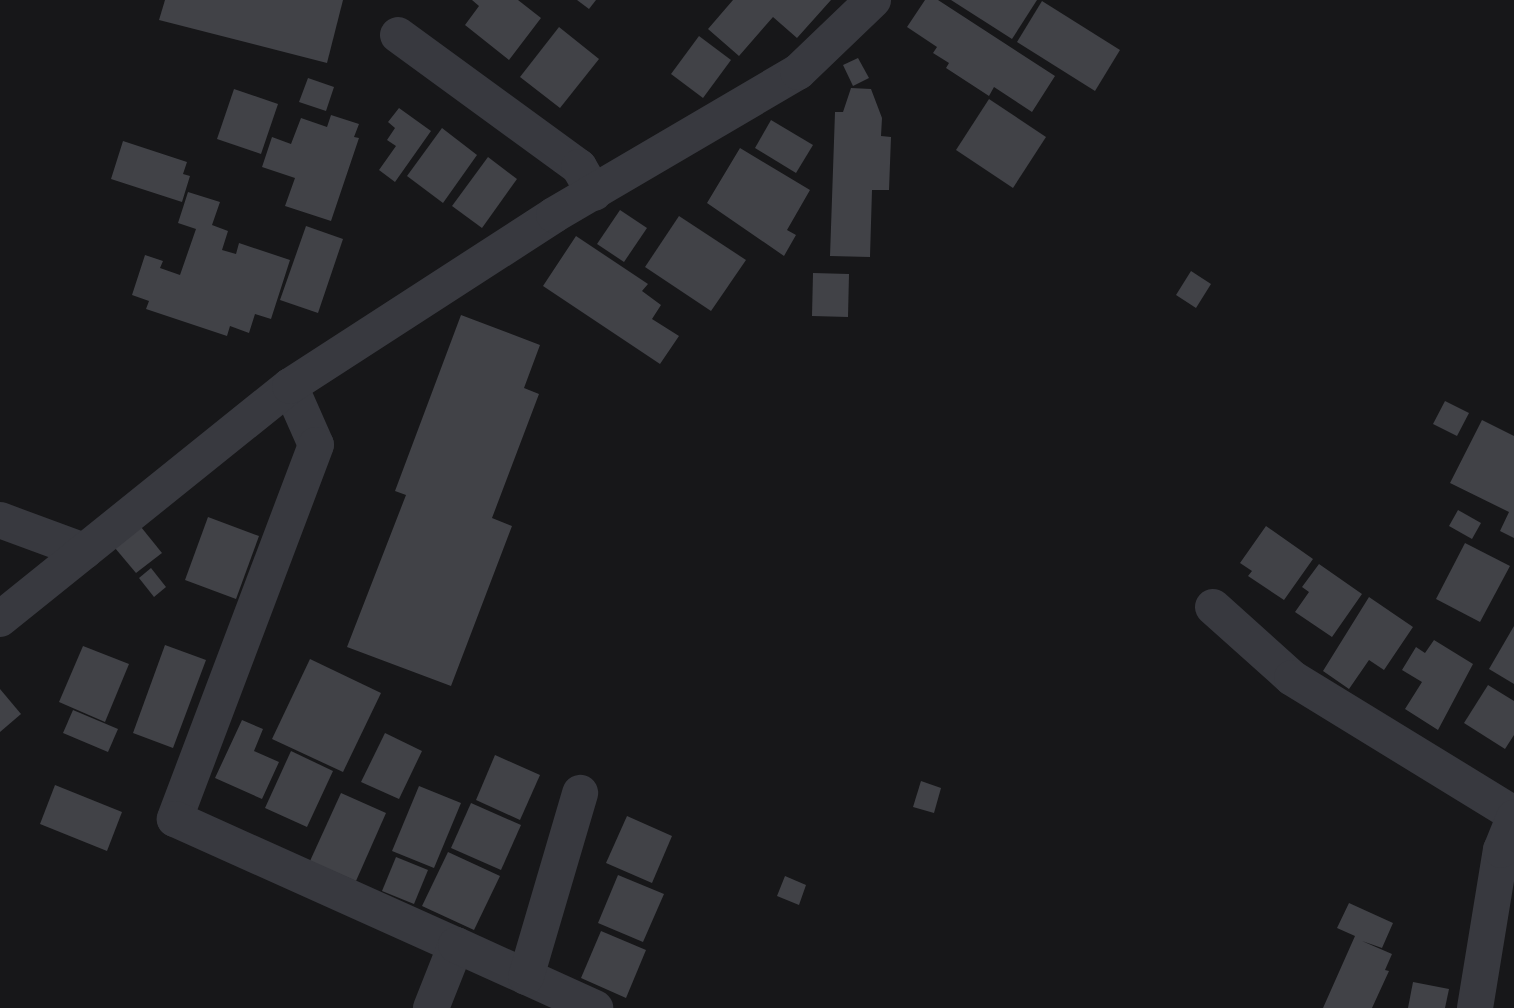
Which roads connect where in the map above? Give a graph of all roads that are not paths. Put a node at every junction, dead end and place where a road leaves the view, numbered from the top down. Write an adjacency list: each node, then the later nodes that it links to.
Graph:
1 (873, 0): 3 (street)
2 (398, 35): 3 (street)
3 (594, 193): 4 (street)
4 (290, 386): 6 (street); 11 (street)
5 (0, 520): 6 (street)
6 (84, 551): 8 (street)
7 (1213, 607): 10 (street)
8 (0, 619)
9 (580, 793): 12 (street)
10 (1514, 816): 15 (street)
11 (456, 945): 12 (street); 13 (street)
12 (526, 977): 14 (street)
13 (431, 1008)
14 (595, 1008)
15 (1475, 1008)

